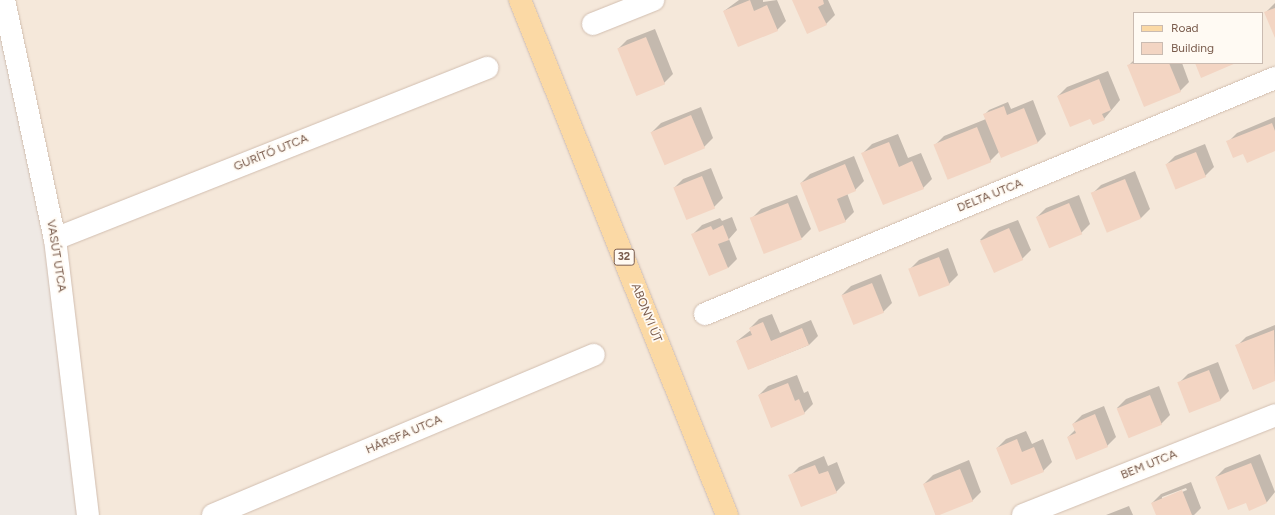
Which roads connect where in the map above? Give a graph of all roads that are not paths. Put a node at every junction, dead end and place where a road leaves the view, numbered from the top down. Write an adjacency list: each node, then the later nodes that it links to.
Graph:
1 (4, 0): 7 (street, VASÚT UTCA)
2 (520, 0): 13 (main road, ABONYI ÚT / 32)
3 (653, 0): 4 (street)
4 (593, 24)
5 (488, 68): 7 (street, GURÍTÓ UTCA)
6 (1275, 78): 8 (street, DELTA UTCA)
7 (55, 239): 11 (street, VASÚT UTCA)
8 (705, 314)
9 (594, 354): 12 (street, HÁRSFA UTCA)
10 (1275, 415): 14 (street, BEM UTCA)
11 (88, 515)
12 (213, 515)
13 (727, 515)
14 (1023, 515)

